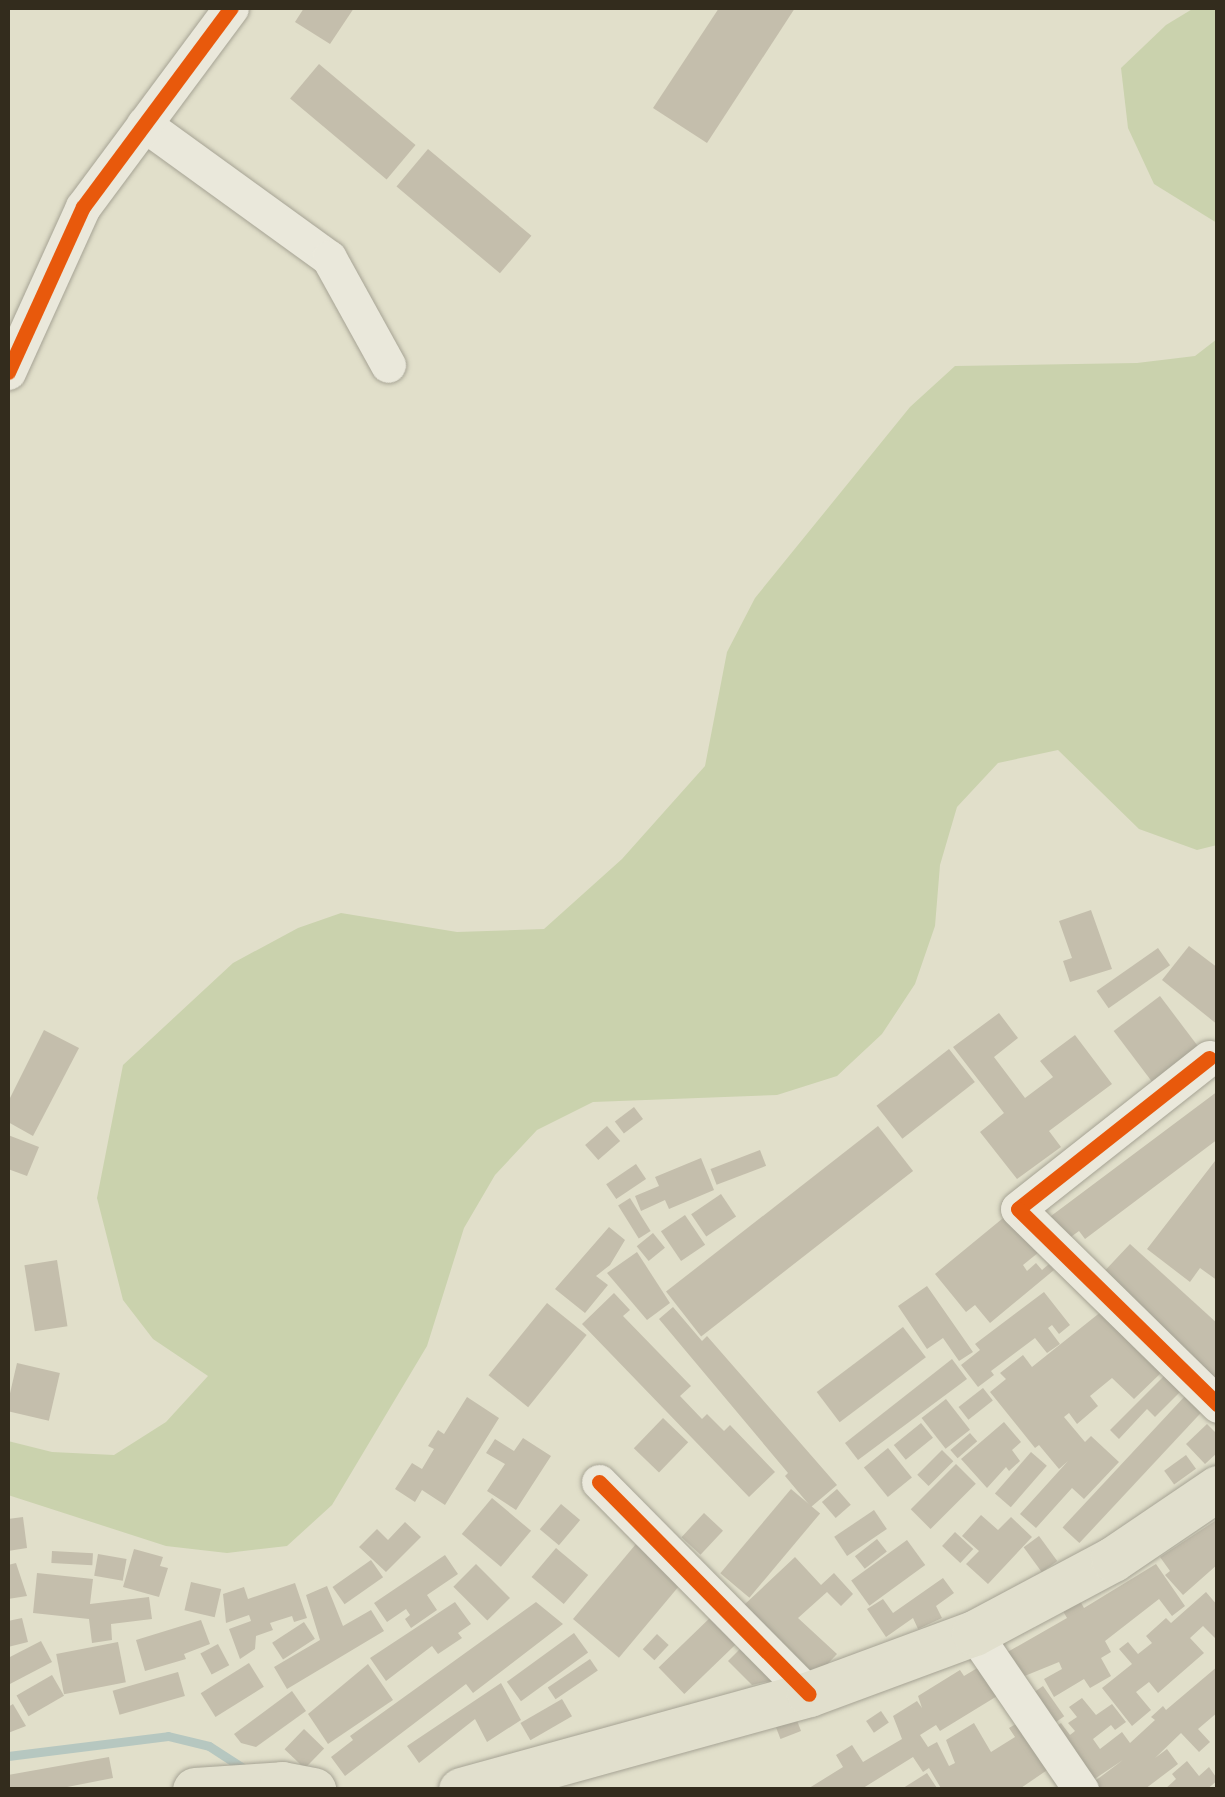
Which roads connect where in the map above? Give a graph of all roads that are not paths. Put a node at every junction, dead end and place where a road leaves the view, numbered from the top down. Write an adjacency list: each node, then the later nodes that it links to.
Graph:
1 (230, 8): 2 (street)
2 (144, 124): 3 (street); 4 (street)
3 (388, 365)
4 (8, 372)
5 (1208, 1058): 6 (street)
6 (1218, 1405)
7 (599, 1482): 10 (street)
8 (1218, 1488): 9 (main road)
9 (974, 1633): 10 (main road); 14 (street)
10 (809, 1694): 13 (main road)
11 (280, 1786): 12 (main road)
12 (195, 1790)
13 (462, 1790)
14 (1080, 1790)

